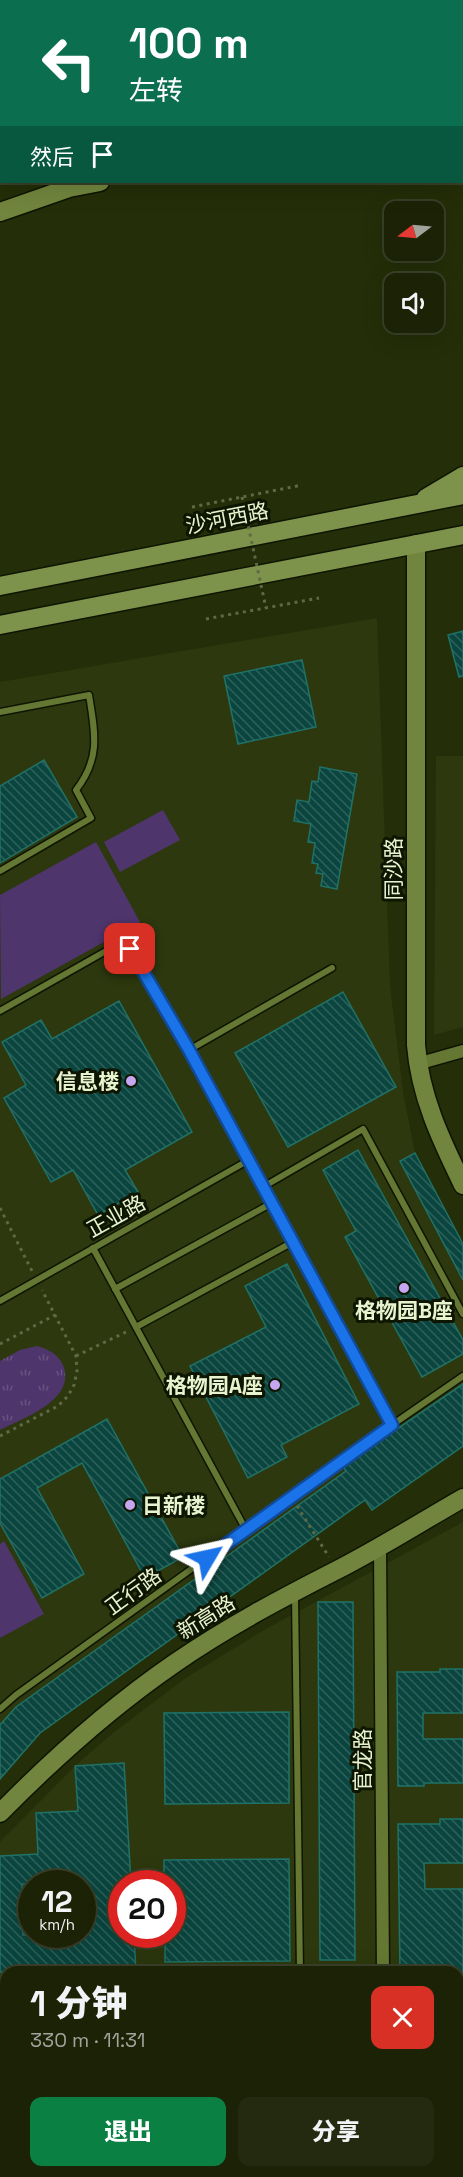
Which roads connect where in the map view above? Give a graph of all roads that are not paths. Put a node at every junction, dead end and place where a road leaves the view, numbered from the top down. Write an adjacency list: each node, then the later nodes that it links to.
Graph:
1 (95, 183): 2 (street)
2 (0, 212)
3 (462, 481): 6 (main road, 沙河西路)
4 (463, 535): 5 (main road)
5 (416, 544): 7 (main road); 14 (street, 同沙路)
6 (0, 586)
7 (0, 625)
8 (0, 712): 9 (lane)
9 (0, 871)
10 (332, 968): 12 (lane)
11 (0, 1012): 12 (lane)
12 (189, 1050): 15 (lane)
13 (463, 1051): 14 (street)
14 (417, 1064): 16 (street, 同沙路)
15 (249, 1160): 17 (lane); 20 (lane, 正业路)
16 (463, 1185)
17 (263, 1186): 18 (lane); 23 (lane)
18 (272, 1203): 19 (lane); 21 (lane)
19 (293, 1242): 24 (lane); 26 (lane)
20 (93, 1248): 21 (lane); 22 (lane, 正业路)
21 (115, 1289): 24 (lane)
22 (0, 1301)
23 (463, 1314)
24 (136, 1327): 28 (lane)
25 (463, 1376): 26 (lane, 正行路)
26 (392, 1425): 28 (lane, 正行路)
27 (463, 1498): 29 (street, 新高路)
28 (246, 1530): 31 (lane, 正行路)
29 (380, 1546): 30 (street, 新高路); 34 (street, 官龙路)
30 (295, 1590): 32 (street, 新高路); 33 (lane)
31 (0, 1709)
32 (0, 1814)
33 (300, 1966)
34 (383, 1966)

